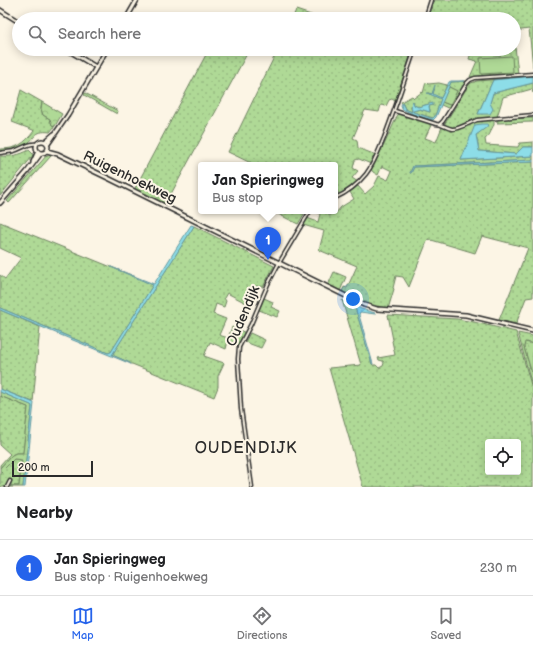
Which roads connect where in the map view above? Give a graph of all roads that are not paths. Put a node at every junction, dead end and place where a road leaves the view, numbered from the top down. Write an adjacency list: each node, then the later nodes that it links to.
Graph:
1 (137, 0): 4 (street)
2 (431, 0): 5 (street)
3 (0, 10): 6 (street)
4 (130, 12)
5 (427, 12)
6 (12, 18)
7 (78, 56): 10 (street)
8 (103, 56): 10 (street)
9 (413, 56): 12 (street)
10 (96, 67): 15 (street)
11 (533, 74): 14 (street)
12 (395, 111): 14 (street); 20 (street)
13 (532, 116): 14 (street)
14 (439, 124)
15 (47, 142): 16 (street); 17 (street)
16 (37, 144): 18 (street); 19 (street)
17 (48, 149): 18 (street); 23 (street, Ruigenhoekweg)
18 (39, 152): 21 (street)
19 (0, 153)
20 (338, 196)
21 (0, 203)
22 (308, 214): 23 (street, Oudendijk)
23 (279, 263): 24 (street, Ruigenhoekweg); 27 (street, Oudendijk)
24 (533, 331)
25 (10, 481): 26 (street)
26 (7, 487)
27 (252, 487)

